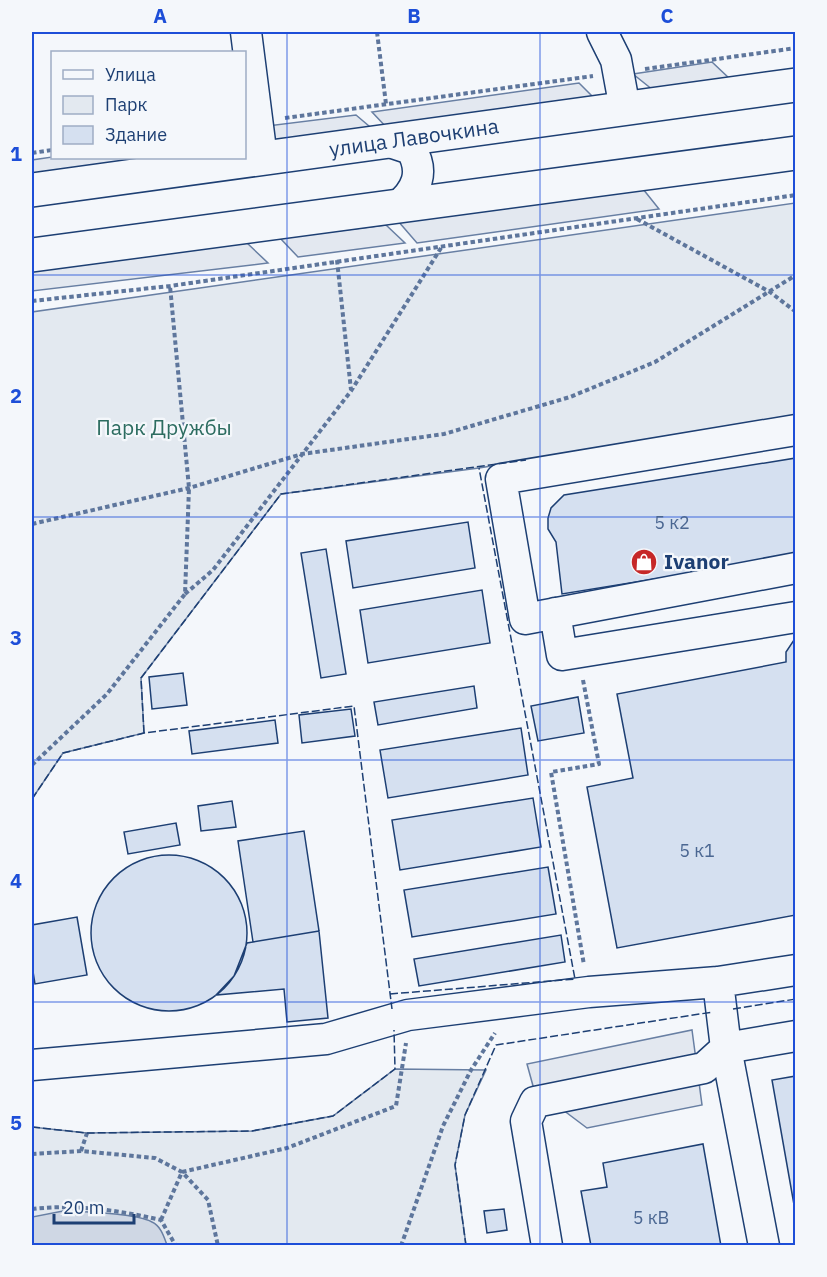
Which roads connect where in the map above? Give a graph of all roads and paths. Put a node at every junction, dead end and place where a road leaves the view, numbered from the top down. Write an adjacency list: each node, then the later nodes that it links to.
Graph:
1 (246, 32): 9 (street)
2 (377, 32): 7 (path)
3 (602, 32): 5 (street)
4 (795, 48): 5 (path)
5 (618, 72): 7 (path); 8 (street)
6 (795, 85): 8 (main road, улица Лавочкина)
7 (386, 104): 9 (path)
8 (625, 109): 10 (main road, улица Лавочкина)
9 (257, 121): 14 (street)
10 (387, 141): 14 (main road, улица Лавочкина); 17 (street)
11 (51, 150): 12 (path)
12 (32, 153)
13 (795, 153): 17 (main road)
14 (262, 158): 15 (main road, улица Лавочкина)
15 (32, 190)
16 (795, 195): 18 (path)
17 (397, 207): 20 (main road)
18 (636, 218): 19 (path); 24 (path)
19 (441, 247): 21 (path); 27 (path)
20 (32, 255)
21 (337, 260): 23 (path); 27 (path)
22 (795, 275): 24 (path)
23 (170, 286): 25 (path); 30 (path)
24 (770, 292): 26 (path); 29 (path)
25 (32, 301)
26 (795, 312)
27 (351, 391): 29 (path)
28 (795, 430): 34 (street)
29 (302, 454): 30 (path); 33 (path)
30 (189, 488): 31 (path); 33 (path)
31 (32, 524)
32 (795, 568): 34 (street)
33 (185, 594): 37 (path)
34 (555, 613): 36 (street)
35 (795, 617): 36 (street)
36 (578, 653): 40 (path)
37 (32, 765)
38 (795, 970): 39 (street)
39 (718, 982): 40 (street); 44 (street)
40 (589, 992): 41 (street)
41 (515, 1002): 42 (street); 54 (path)
42 (408, 1016): 45 (street); 49 (path)
43 (795, 1036): 44 (street)
44 (726, 1048): 55 (street); 56 (street)
45 (32, 1065)
46 (87, 1133): 47 (path)
47 (81, 1151): 48 (path); 49 (path)
48 (32, 1154)
49 (182, 1172): 51 (path); 53 (path)
50 (32, 1209): 51 (path)
51 (161, 1220): 52 (path)
52 (176, 1245)
53 (218, 1245)
54 (401, 1245)
55 (547, 1245)
56 (764, 1245)

